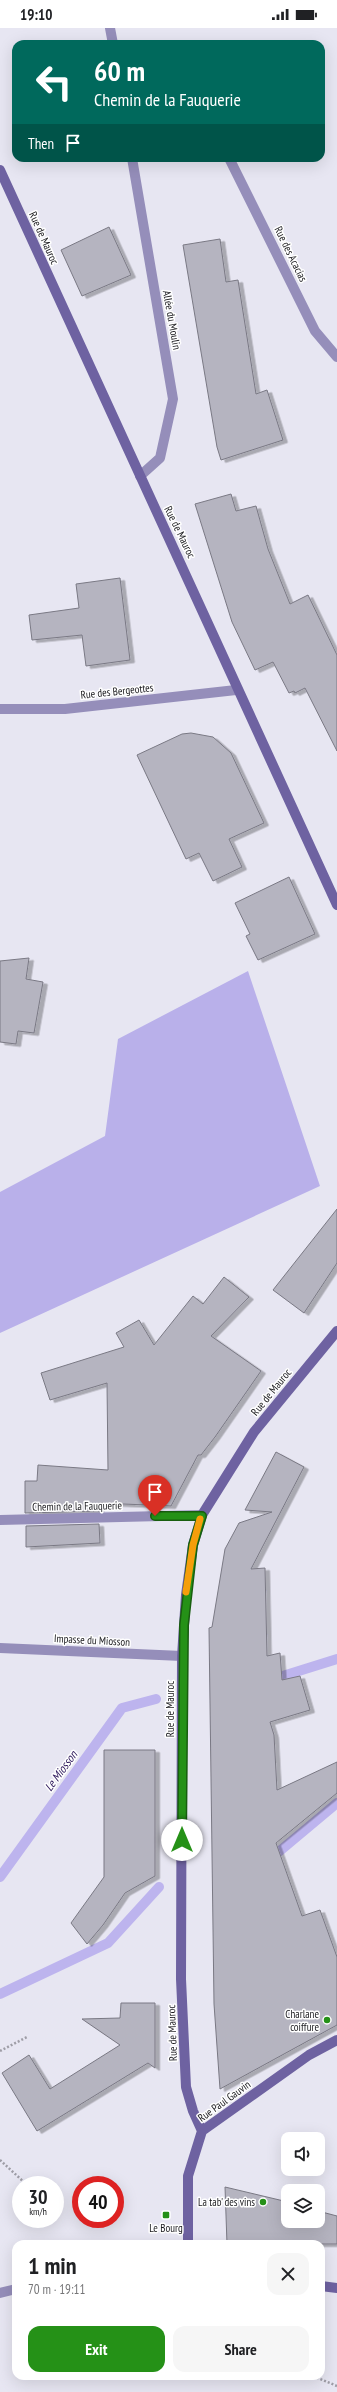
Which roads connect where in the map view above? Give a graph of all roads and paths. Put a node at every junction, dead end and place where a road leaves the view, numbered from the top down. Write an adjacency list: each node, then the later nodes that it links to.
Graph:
1 (110, 28): 2 (street)
2 (112, 40)
3 (133, 162): 7 (street, Allée du Moulin)
4 (232, 162): 6 (street, Rue des Acacias)
5 (0, 170): 7 (street, Rue de Mauroc)
6 (337, 357)
7 (140, 476): 8 (street, Rue de Mauroc)
8 (236, 690): 9 (street, Rue des Bergeottes); 10 (street, Rue de Mauroc)
9 (0, 709)
10 (337, 905)
11 (337, 1331): 12 (street, Rue de Mauroc)
12 (202, 1516): 13 (street, Chemin de la Fauquerie); 15 (street, Rue de Mauroc)
13 (0, 1520)
14 (0, 1648): 15 (street, Impasse du Miosson)
15 (182, 1656): 19 (street, Rue de Mauroc)
16 (26, 2037): 18 (path)
17 (337, 2040): 19 (street, Rue Paul Gauvin)
18 (0, 2051)
19 (202, 2131): 22 (street, Rue Paul Gauvin)
20 (0, 2160): 21 (path)
21 (17, 2176)
22 (188, 2240)
23 (325, 2286): 24 (street)
24 (337, 2288)
25 (12, 2290): 26 (street)
26 (0, 2293)
27 (323, 2380): 28 (path)
28 (337, 2386)

